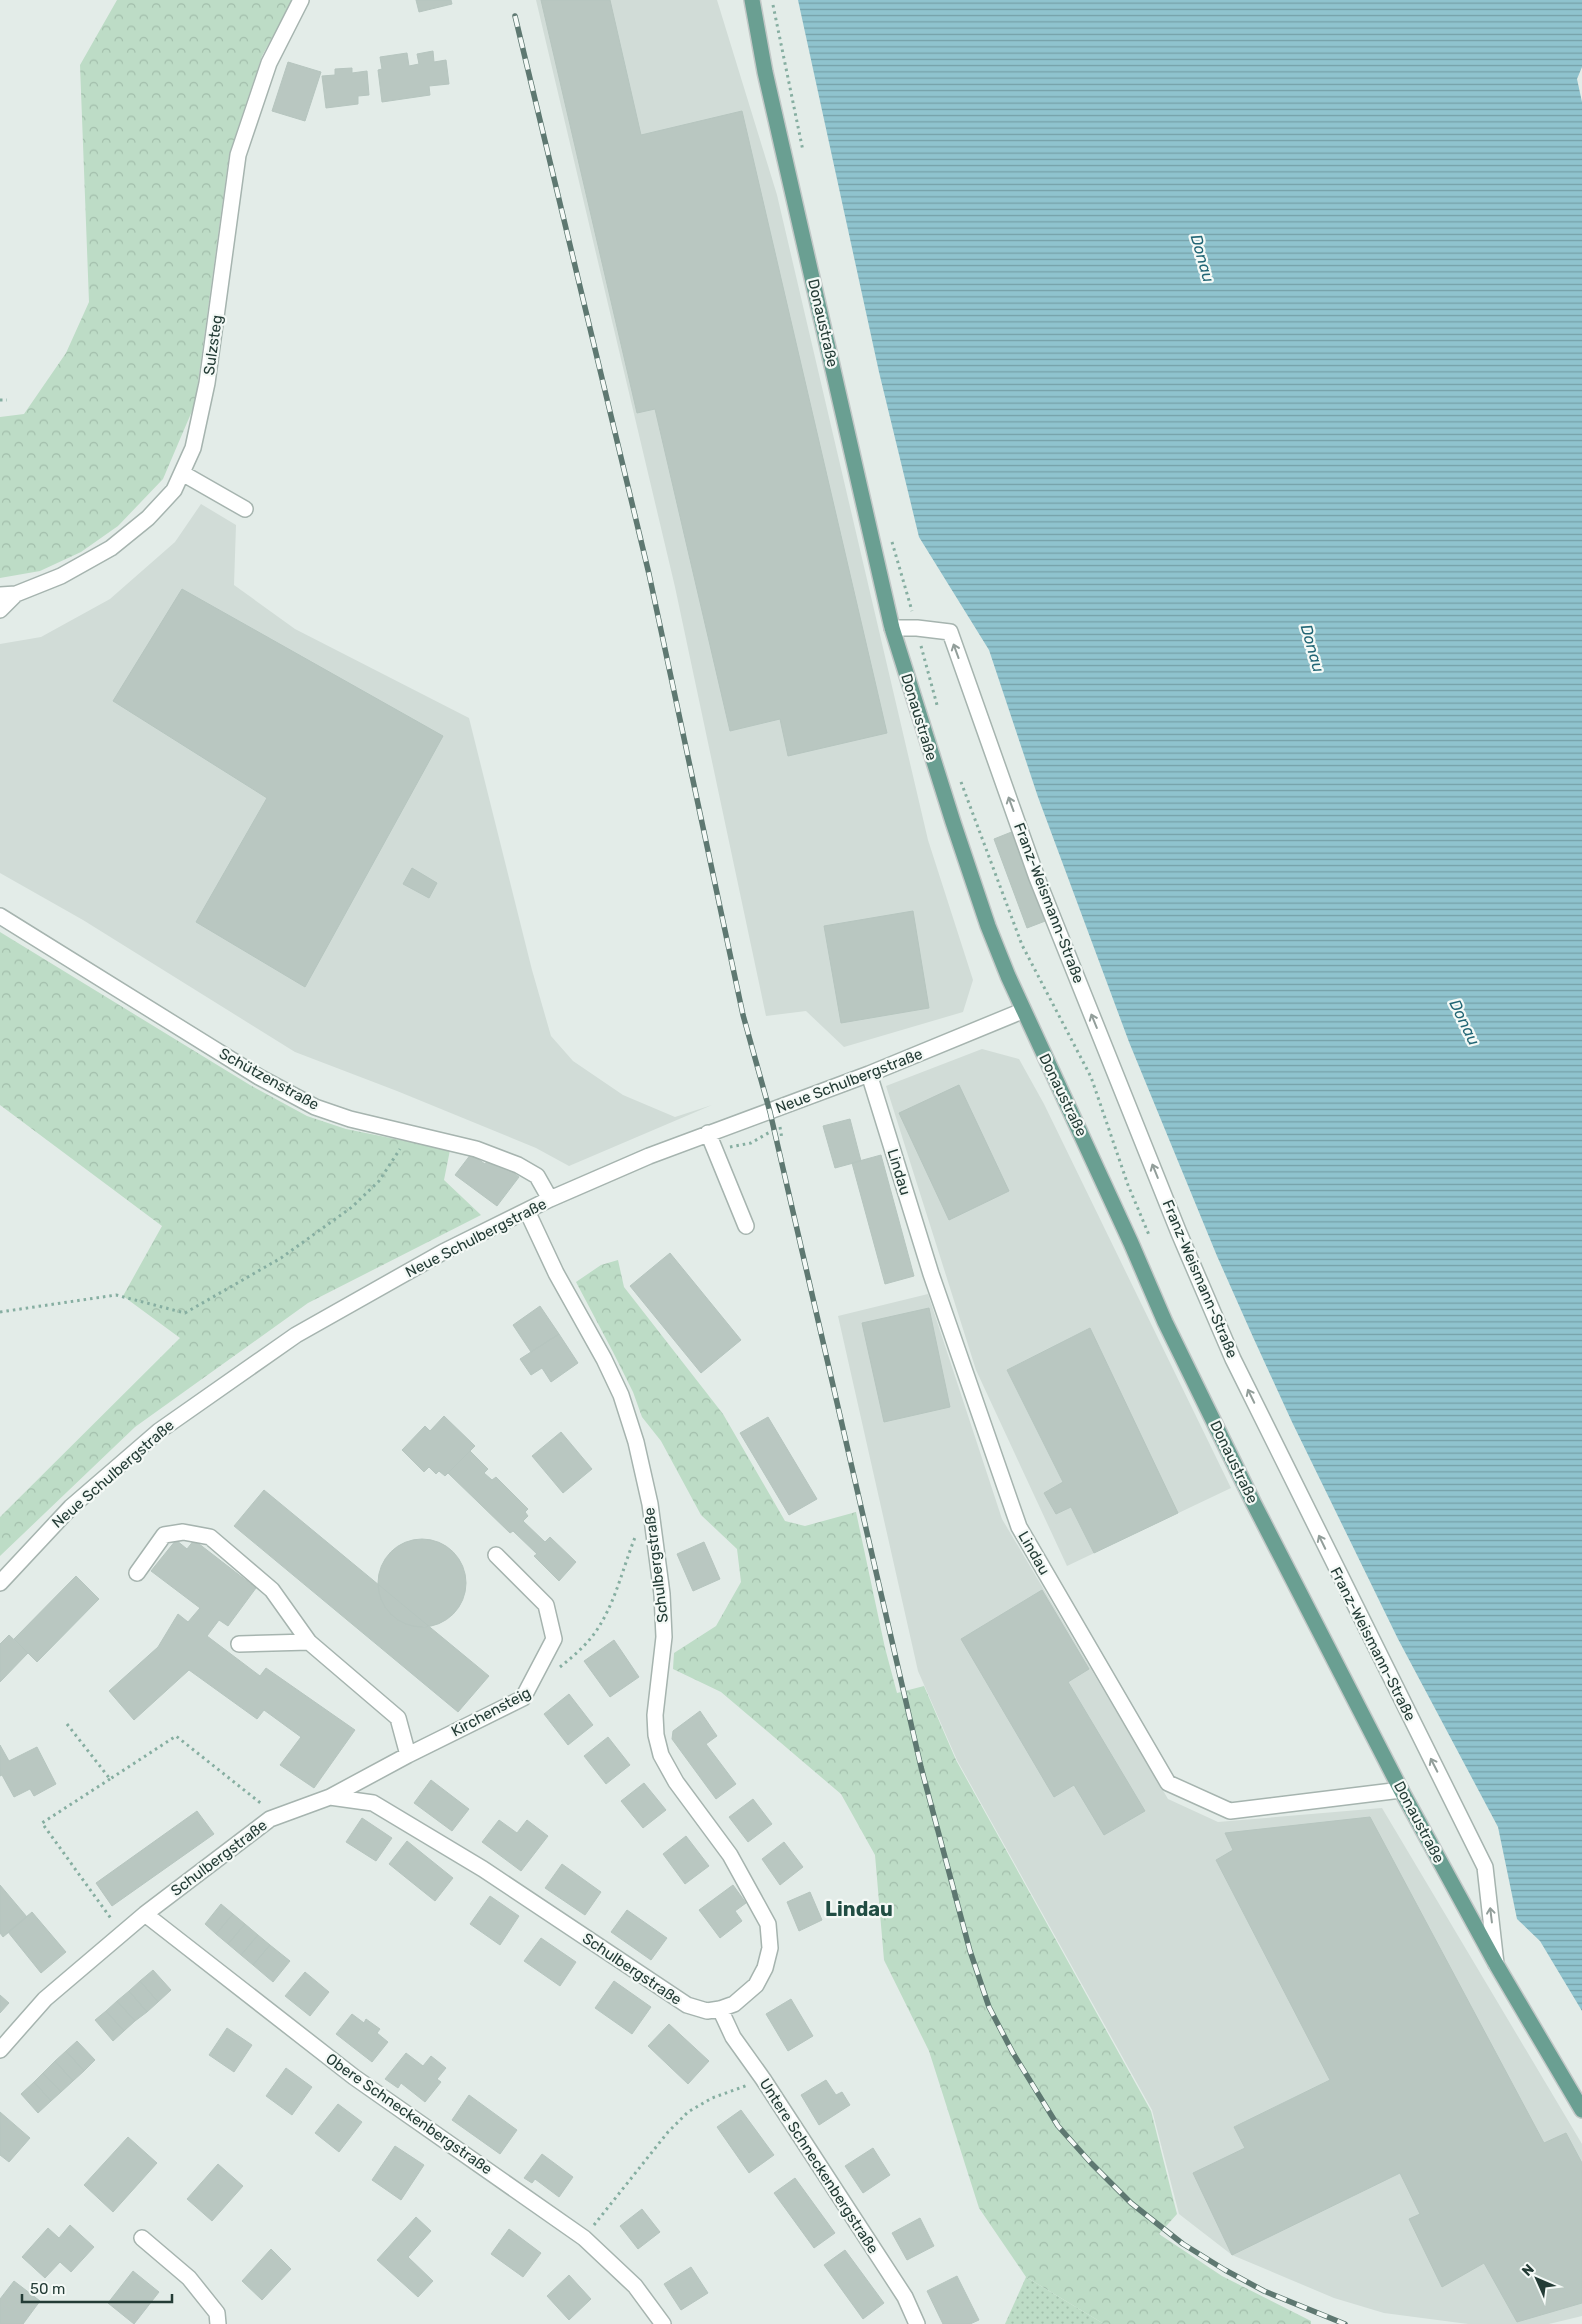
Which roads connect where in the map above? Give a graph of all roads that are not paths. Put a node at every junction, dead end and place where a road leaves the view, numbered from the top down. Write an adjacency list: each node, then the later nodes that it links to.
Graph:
1 (301, 0): 3 (street, Sulzsteg)
2 (752, 0): 8 (main road, Donaustraße)
3 (182, 473): 4 (street); 5 (street, Sulzsteg)
4 (245, 509)
5 (16, 594): 6 (street, Sulzsteg); 7 (street)
6 (0, 595)
7 (0, 610)
8 (892, 628): 10 (main road, Donaustraße); 25 (street, Franz-Weismann-Straße, one-way to 8)
9 (0, 916): 13 (street, Schützenstraße)
10 (1022, 1011): 11 (street, Neue Schulbergstraße); 22 (main road, Donaustraße)
11 (869, 1074): 12 (street, Neue Schulbergstraße); 22 (street, Lindau)
12 (708, 1133): 13 (street, Neue Schulbergstraße); 15 (street)
13 (550, 1199): 14 (street, Neue Schulbergstraße)
14 (527, 1211): 18 (street, Neue Schulbergstraße); 26 (street, Schulbergstraße)
15 (746, 1226)
16 (496, 1555): 21 (street, Kirchensteig)
17 (137, 1573): 19 (street)
18 (0, 1583)
19 (309, 1642): 20 (street); 21 (street)
20 (239, 1644)
21 (408, 1755): 23 (street, Kirchensteig)
22 (1402, 1790): 25 (main road, Donaustraße)
23 (330, 1797): 24 (street, Schulbergstraße); 26 (street, Schulbergstraße)
24 (145, 1914): 27 (street, Schulbergstraße); 31 (street, Obere Schneckenbergstraße)
25 (1496, 1964): 28 (main road, Donaustraße)
26 (720, 2009): 32 (street, Untere Schneckenbergstraße)
27 (0, 2050)
28 (1582, 2110)
29 (142, 2238): 30 (street)
30 (218, 2324)
31 (663, 2324)
32 (917, 2324)

